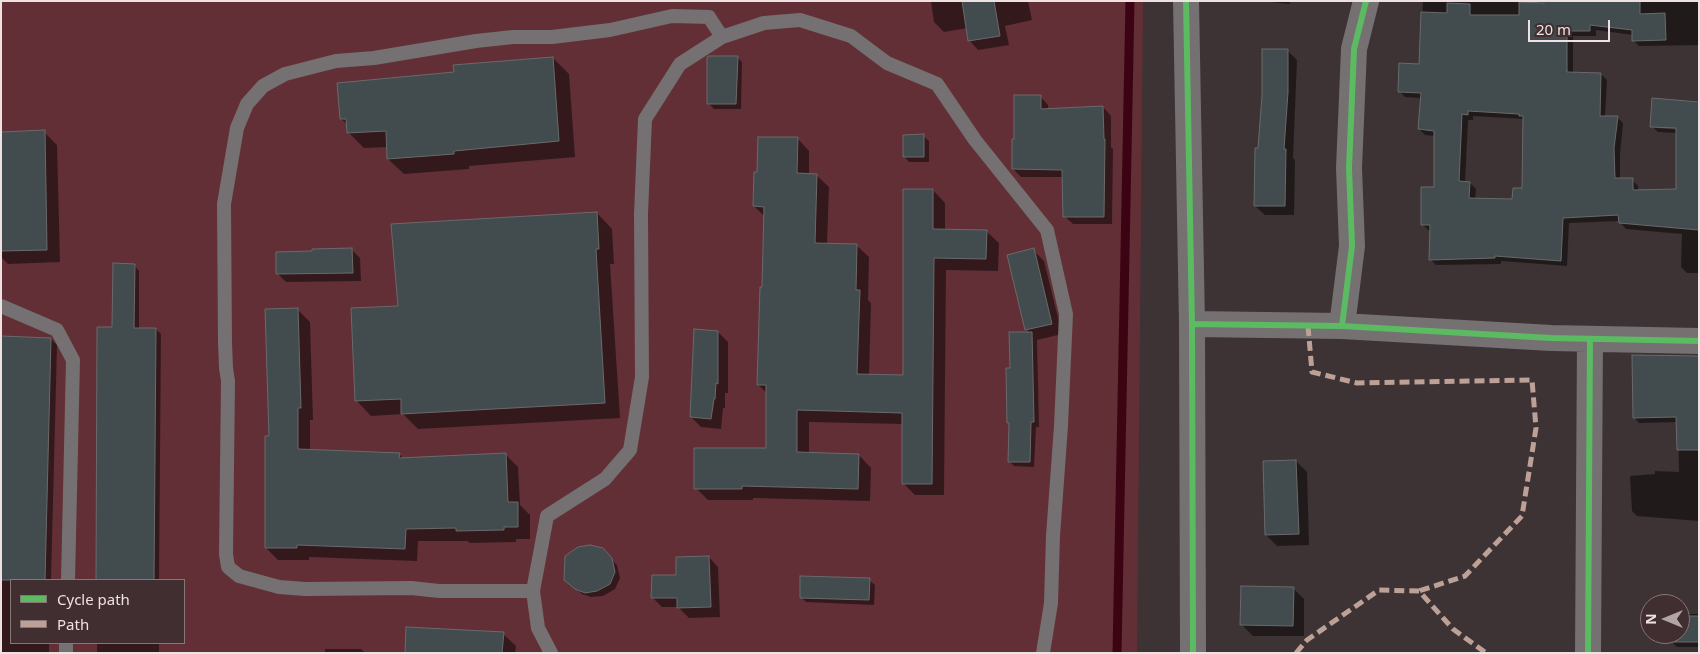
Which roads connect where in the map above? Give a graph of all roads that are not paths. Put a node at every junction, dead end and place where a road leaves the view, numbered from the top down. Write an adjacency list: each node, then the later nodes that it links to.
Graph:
1 (1186, 1): 5 (street)
2 (1366, 1): 6 (street)
3 (722, 37): 10 (lane); 10 (lane); 12 (lane)
4 (1, 306): 9 (lane)
5 (1192, 324): 6 (street); 13 (street)
6 (1342, 326): 7 (street)
7 (1590, 339): 8 (street); 14 (street)
8 (1699, 341)
9 (68, 579)
10 (533, 591): 11 (lane)
11 (551, 653)
12 (1043, 653)
13 (1193, 653)
14 (1588, 653)

